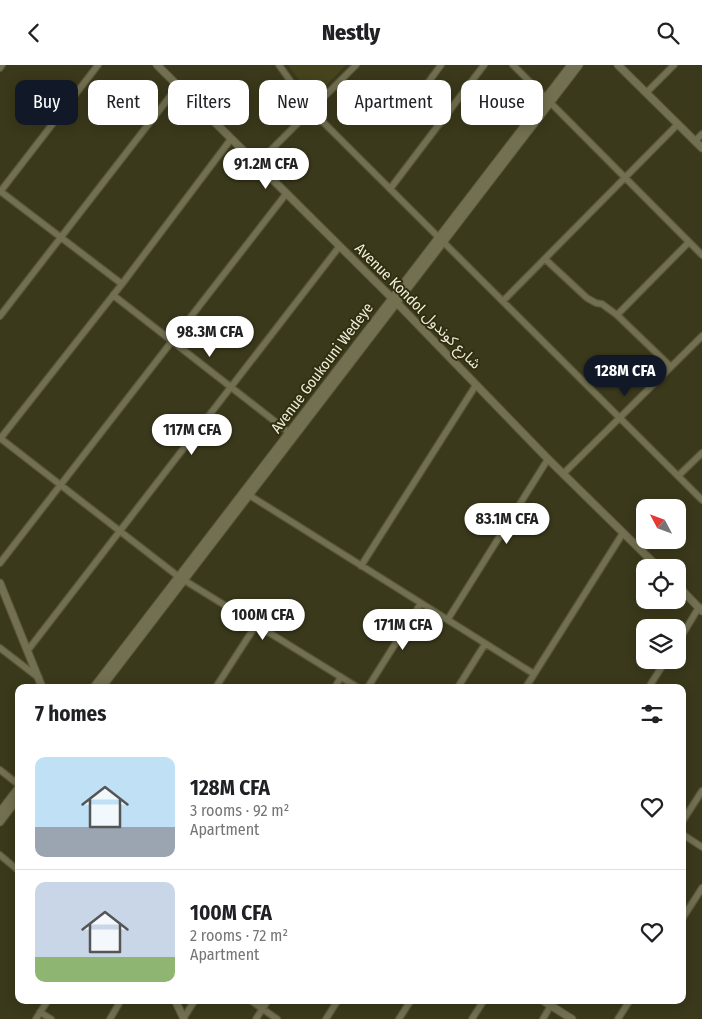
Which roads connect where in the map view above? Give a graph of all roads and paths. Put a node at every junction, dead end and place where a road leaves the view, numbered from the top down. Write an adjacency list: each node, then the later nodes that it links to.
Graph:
1 (2, 65): 13 (street)
2 (98, 65): 32 (street)
3 (157, 65): 14 (street, Avenue Kondol شارع كوندول)
4 (279, 65): 15 (street)
5 (356, 65): 18 (street)
6 (441, 65): 16 (street)
7 (484, 65): 31 (street)
8 (513, 65): 20 (street)
9 (572, 65): 20 (street, Avenue Goukouni Wedeye)
10 (578, 65): 20 (street, Avenue Goukouni Wedeye)
11 (618, 65): 17 (street)
12 (674, 65): 17 (street)
13 (0, 68)
14 (172, 80)
15 (290, 80)
16 (430, 80)
17 (646, 93): 21 (street)
18 (327, 94)
19 (168, 99): 34 (street)
20 (548, 100): 30 (street); 35 (street, Avenue Goukouni Wedeye)
21 (678, 124): 27 (street); 30 (street)
22 (217, 125): 26 (street, Avenue Kondol شارع كوندول)
23 (296, 125): 29 (street)
24 (326, 125): 31 (street)
25 (702, 134): 27 (street)
26 (231, 139): 29 (street, Avenue Kondol شارع كوندول); 40 (street)
27 (695, 141): 28 (street)
28 (702, 148)
29 (256, 165): 33 (street, Avenue Kondol شارع كوندول)
30 (626, 178): 36 (street); 39 (street)
31 (390, 189): 35 (street)
32 (0, 192): 34 (street)
33 (286, 194): 37 (street, Avenue Kondol شارع كوندول); 47 (street)
34 (62, 238): 40 (street); 45 (street)
35 (441, 240): 42 (street, Avenue Goukouni Wedeye); 43 (street)
36 (689, 242): 38 (street); 44 (street)
37 (339, 247): 42 (street, Avenue Kondol شارع كوندول); 50 (street)
38 (702, 255)
39 (545, 259): 43 (street); 44 (street)
40 (122, 283): 41 (street)
41 (113, 295): 47 (street); 53 (street)
42 (394, 301): 49 (street, Avenue Kondol شارع كوندول); 52 (street, Avenue Goukouni Wedeye)
43 (503, 301): 51 (street)
44 (617, 315): 48 (street)
45 (0, 316)
46 (702, 336): 48 (street)
47 (171, 341): 50 (street); 58 (street)
48 (671, 367): 51 (street)
49 (476, 385): 55 (street, Avenue Kondol شارع كوندول); 65 (street)
50 (231, 388): 52 (street); 61 (street)
51 (619, 418): 56 (street); 57 (street)
52 (292, 435): 59 (street, Avenue Goukouni Wedeye); 66 (street, Avenue Goukouni Wedeye)
53 (0, 438): 58 (street)
54 (702, 453): 57 (street)
55 (548, 459): 56 (street, Avenue Kondol شارع كوندول); 71 (street)
56 (563, 474): 62 (street, Avenue Kondol شارع كوندول)
57 (678, 476): 60 (street)
58 (60, 485): 61 (street); 64 (street)
59 (249, 495): 65 (street); 66 (street, Avenue Goukouni Wedeye)
60 (702, 500)
61 (120, 532): 66 (street); 76 (street)
62 (623, 533): 63 (street, Avenue Kondol شارع كوندول); 78 (street)
63 (650, 559)
64 (0, 563)
65 (361, 566): 69 (street)
66 (182, 578): 72 (street); 82 (street, Avenue Goukouni Wedeye); 83 (street, Avenue Goukouni Wedeye)
67 (0, 583): 76 (street)
68 (686, 594): 70 (street)
69 (421, 603): 71 (street); 87 (street)
70 (700, 609): 73 (street)
71 (448, 619): 74 (street)
72 (256, 625): 79 (street); 84 (street)
73 (686, 629)
74 (485, 644): 78 (street); 88 (street)
75 (0, 648): 80 (street)
76 (28, 650): 80 (street)
77 (660, 669): 90 (street)
78 (534, 675): 89 (street)
79 (341, 677): 85 (street); 86 (street)
80 (39, 678): 81 (street)
81 (41, 684)
82 (96, 684)
83 (104, 684)
84 (218, 684)
85 (336, 684)
86 (352, 684)
87 (370, 684)
88 (460, 684)
89 (528, 684)
90 (651, 684)
91 (0, 770): 92 (street)
92 (15, 783)
93 (15, 791): 96 (street)
94 (702, 791): 97 (street)
95 (15, 802): 98 (street)
96 (0, 812)
97 (686, 816)
98 (0, 822)
99 (686, 837): 100 (street)
100 (702, 847)
101 (0, 855): 102 (street)
102 (15, 868)
103 (702, 888): 104 (street)
104 (686, 913)
105 (45, 1004): 117 (street)
106 (119, 1004): 120 (street)
107 (177, 1004): 121 (street)
108 (192, 1004): 121 (street)
109 (256, 1004): 116 (street)
110 (266, 1004): 116 (street)
111 (335, 1004): 124 (street)
112 (408, 1004): 125 (street)
113 (481, 1004): 126 (street)
114 (627, 1004): 129 (street)
115 (551, 1005): 127 (street); 128 (street)
116 (263, 1009): 122 (street); 123 (street)
117 (40, 1012): 118 (street); 119 (street)
118 (36, 1019)
119 (50, 1019)
120 (110, 1019)
121 (183, 1019)
122 (256, 1019)
123 (277, 1019)
124 (326, 1019)
125 (399, 1019)
126 (472, 1019)
127 (542, 1019)
128 (572, 1019)
129 (618, 1019)

